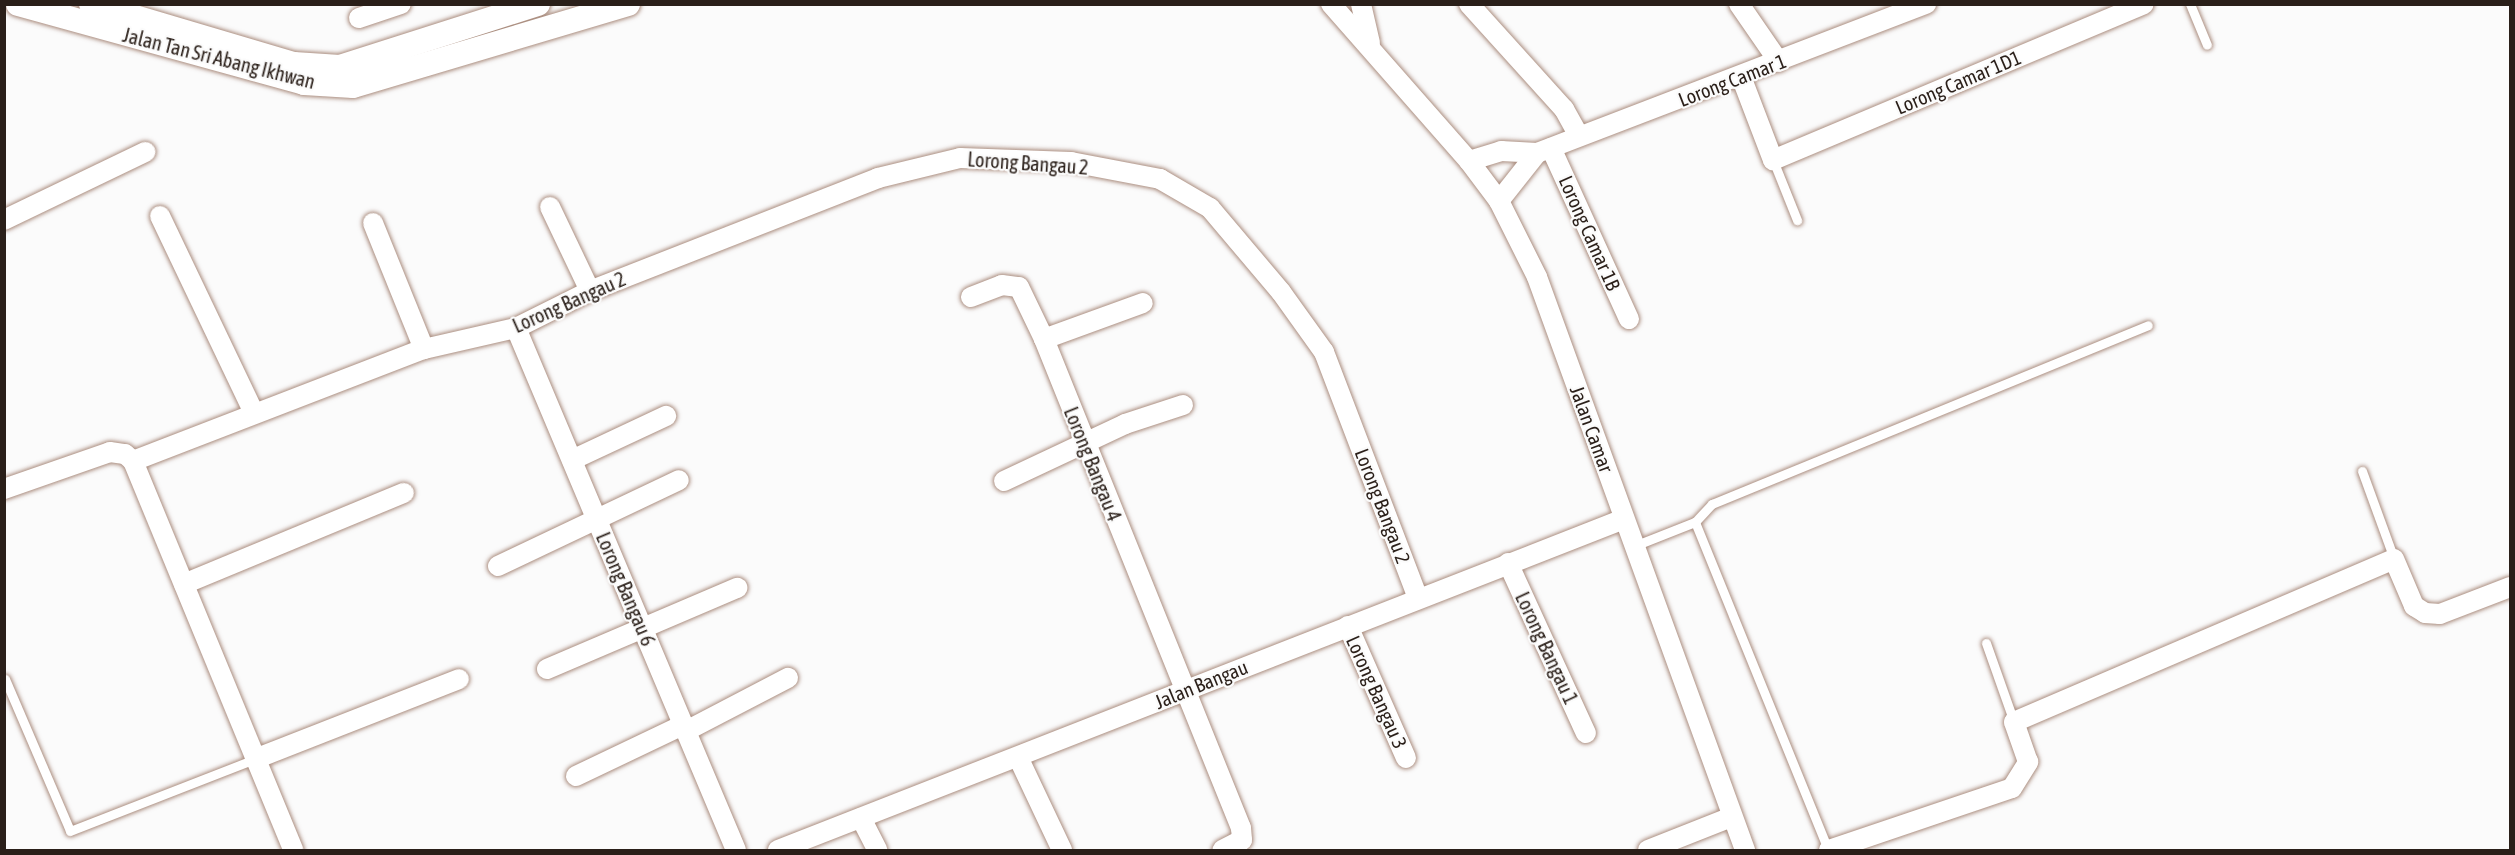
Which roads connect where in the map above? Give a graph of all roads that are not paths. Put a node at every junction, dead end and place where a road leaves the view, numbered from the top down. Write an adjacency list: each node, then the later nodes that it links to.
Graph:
1 (18, 4): 5 (street, Jalan Tan Sri Abang Ikhwan)
2 (91, 4): 4 (street, Jalan Tan Sri Abang Ikhwan)
3 (401, 4): 13 (street)
4 (538, 4)
5 (628, 4)
6 (1331, 4): 14 (street, Jalan Camar)
7 (1361, 4): 14 (street, Jalan Camar)
8 (1470, 4): 18 (street)
9 (1739, 4): 16 (street)
10 (1926, 4): 16 (street, Lorong Camar 1)
11 (2144, 4): 21 (street, Lorong Camar 1D1)
12 (2190, 4): 15 (lane)
13 (359, 18)
14 (1370, 44): 22 (street, Jalan Camar)
15 (2206, 45)
16 (1779, 62): 17 (street, Lorong Camar 1)
17 (1742, 79): 18 (street, Lorong Camar 1); 21 (street)
18 (1579, 136): 19 (street, Lorong Camar 1)
19 (1544, 150): 22 (street, Lorong Camar 1); 23 (street, Lorong Camar 1); 32 (street, Lorong Camar 1B)
20 (145, 152): 26 (street)
21 (1773, 160): 27 (lane)
22 (1469, 161): 23 (street, Jalan Camar)
23 (1499, 201): 49 (street, Jalan Camar)
24 (550, 207): 29 (street)
25 (160, 216): 38 (street)
26 (4, 220)
27 (1797, 220)
28 (374, 223): 36 (street)
29 (590, 291): 34 (street, Lorong Bangau 2); 58 (street, Lorong Bangau 2)
30 (971, 297): 35 (street, Lorong Bangau 4)
31 (1143, 303): 35 (street)
32 (1629, 319)
33 (2148, 326): 50 (lane)
34 (516, 328): 36 (street, Lorong Bangau 2); 41 (street, Lorong Bangau 6)
35 (1044, 339): 40 (street, Lorong Bangau 4)
36 (424, 349): 38 (street, Lorong Bangau 2)
37 (1183, 405): 40 (street)
38 (254, 413): 42 (street, Lorong Bangau 2)
39 (666, 416): 41 (street)
40 (1083, 444): 45 (street); 66 (street, Lorong Bangau 4)
41 (572, 459): 48 (street, Lorong Bangau 6)
42 (133, 461): 46 (street); 55 (street)
43 (2362, 471): 52 (lane)
44 (679, 480): 48 (street)
45 (1004, 481)
46 (4, 489)
47 (404, 493): 55 (street)
48 (597, 519): 54 (street); 60 (street, Lorong Bangau 6)
49 (1624, 519): 51 (street, Jalan Camar); 53 (street, Jalan Bangau)
50 (1695, 522): 51 (lane); 84 (lane)
51 (1634, 546): 75 (street, Jalan Camar)
52 (2394, 560): 56 (street); 67 (street)
53 (1508, 563): 58 (street, Jalan Bangau); 69 (street, Lorong Bangau 1)
54 (498, 566)
55 (184, 584): 72 (street)
56 (2511, 587)
57 (737, 588): 60 (street)
58 (1418, 598): 59 (street, Jalan Bangau)
59 (1348, 626): 66 (street, Jalan Bangau); 71 (street, Lorong Bangau 3)
60 (643, 628): 62 (street); 68 (street, Lorong Bangau 6)
61 (1986, 643): 67 (lane)
62 (547, 669)
63 (788, 678): 68 (street)
64 (5, 679): 72 (lane)
65 (459, 680): 72 (street)
66 (1184, 690): 70 (street, Jalan Bangau); 81 (street, Lorong Bangau 4)
67 (2014, 722): 84 (street)
68 (684, 728): 73 (street); 77 (street, Lorong Bangau 6)
69 (1586, 733)
70 (1018, 757): 74 (street, Jalan Bangau); 80 (street)
71 (1406, 758)
72 (255, 759): 76 (street)
73 (576, 777)
74 (861, 818): 78 (street, Jalan Bangau); 79 (street)
75 (1729, 818): 82 (street); 83 (street, Jalan Camar)
76 (293, 850)
77 (736, 850)
78 (778, 850)
79 (877, 850)
80 (1062, 850)
81 (1222, 850)
82 (1648, 850)
83 (1745, 850)
84 (1828, 850)

